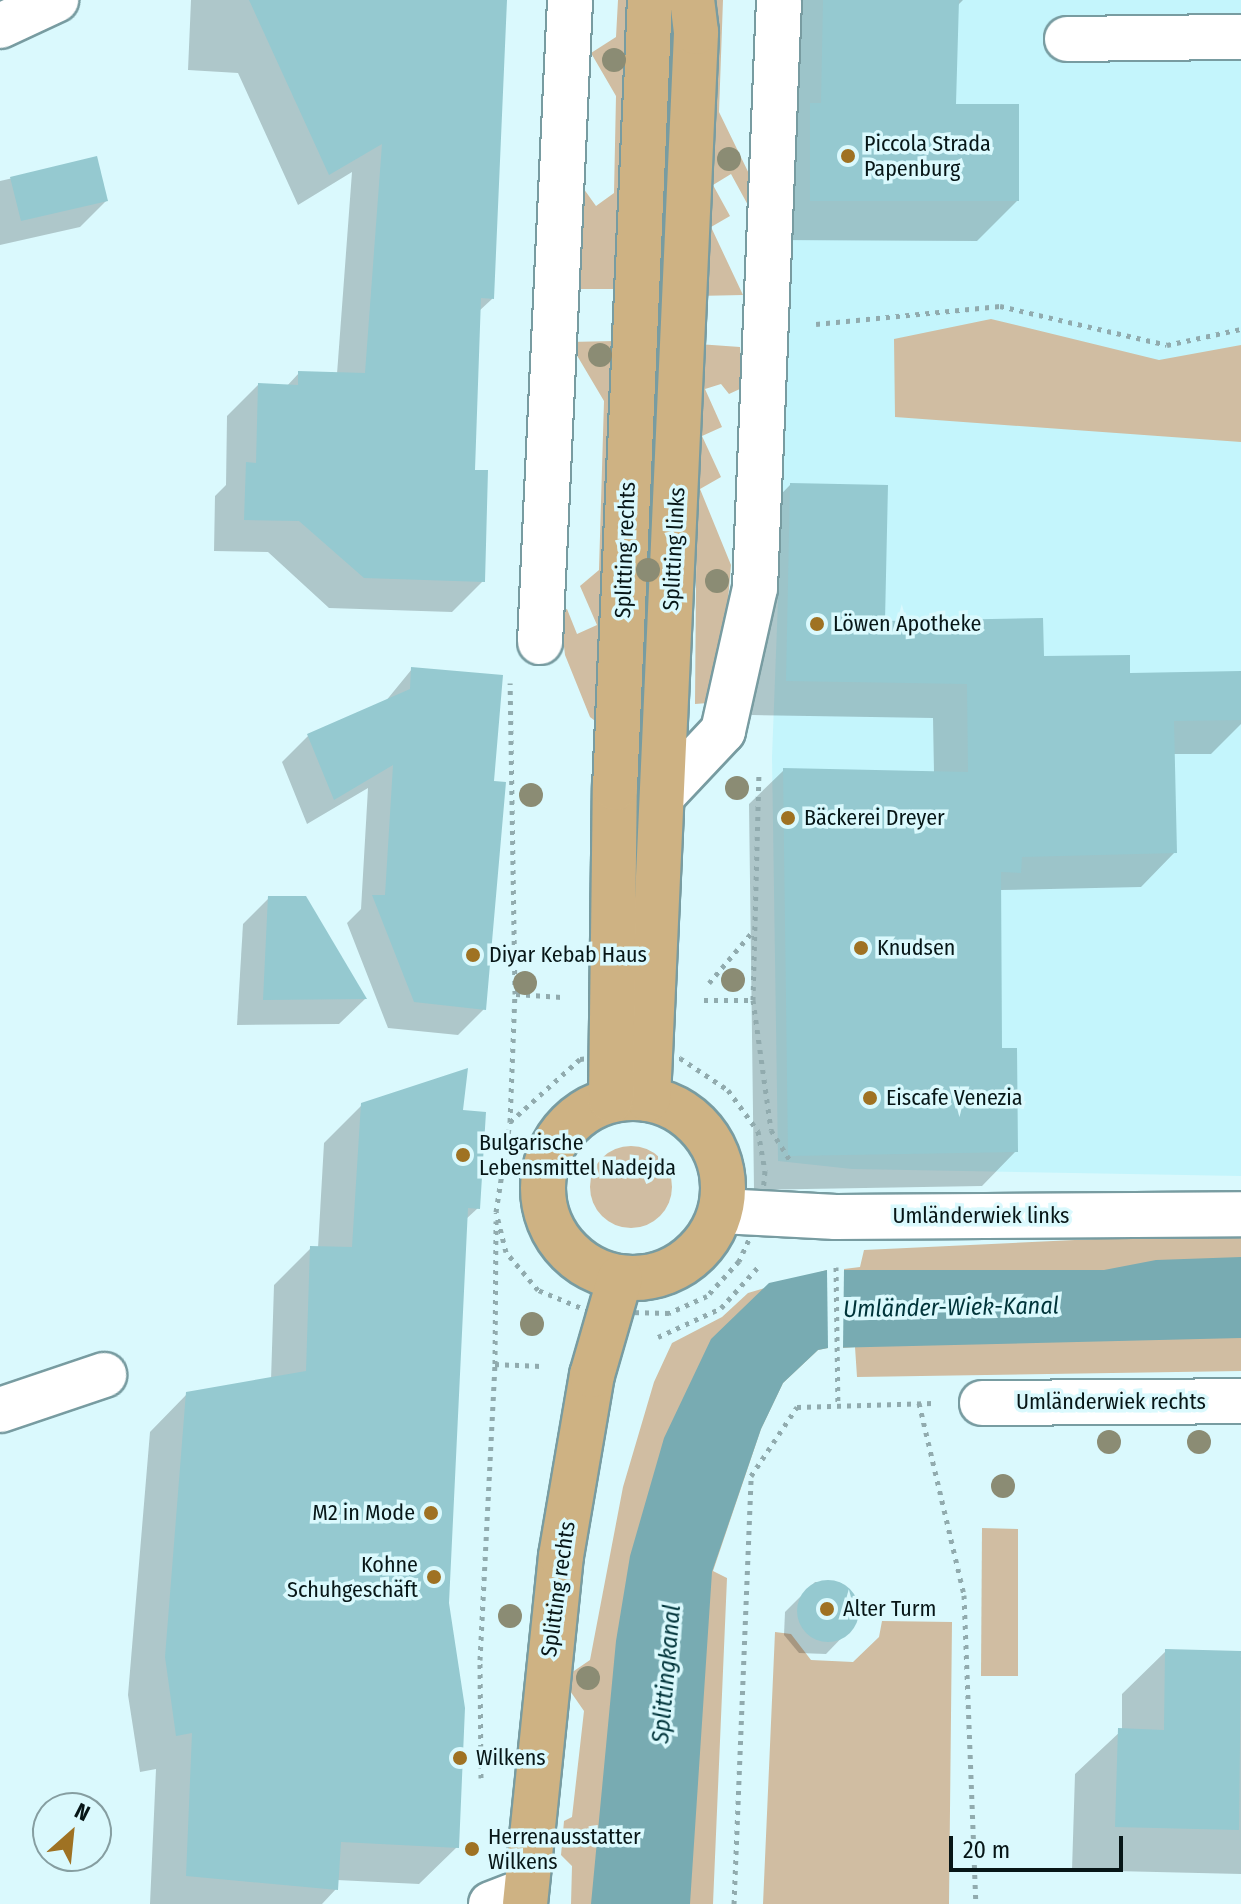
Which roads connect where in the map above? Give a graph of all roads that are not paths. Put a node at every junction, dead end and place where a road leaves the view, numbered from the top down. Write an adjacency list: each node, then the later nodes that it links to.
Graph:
1 (56, 0): 6 (street)
2 (570, 0): 9 (street)
3 (650, 0): 11 (main road, Splitting rechts)
4 (692, 0): 10 (main road, Splitting links)
5 (779, 0): 10 (street)
6 (0, 26)
7 (1241, 37): 8 (street)
8 (1067, 39)
9 (540, 642)
10 (662, 796): 11 (main road, Splitting links)
11 (631, 1052): 12 (main road, Splitting links)
12 (630, 1099): 13 (main road); 15 (main road)
13 (741, 1212): 14 (street, Umländerwiek links); 15 (main road)
14 (1241, 1214)
15 (615, 1296): 20 (main road, Splitting rechts)
16 (104, 1375): 19 (street)
17 (1241, 1401): 18 (street, Umländerwiek rechts)
18 (982, 1403)
19 (0, 1410)
20 (514, 1900)

